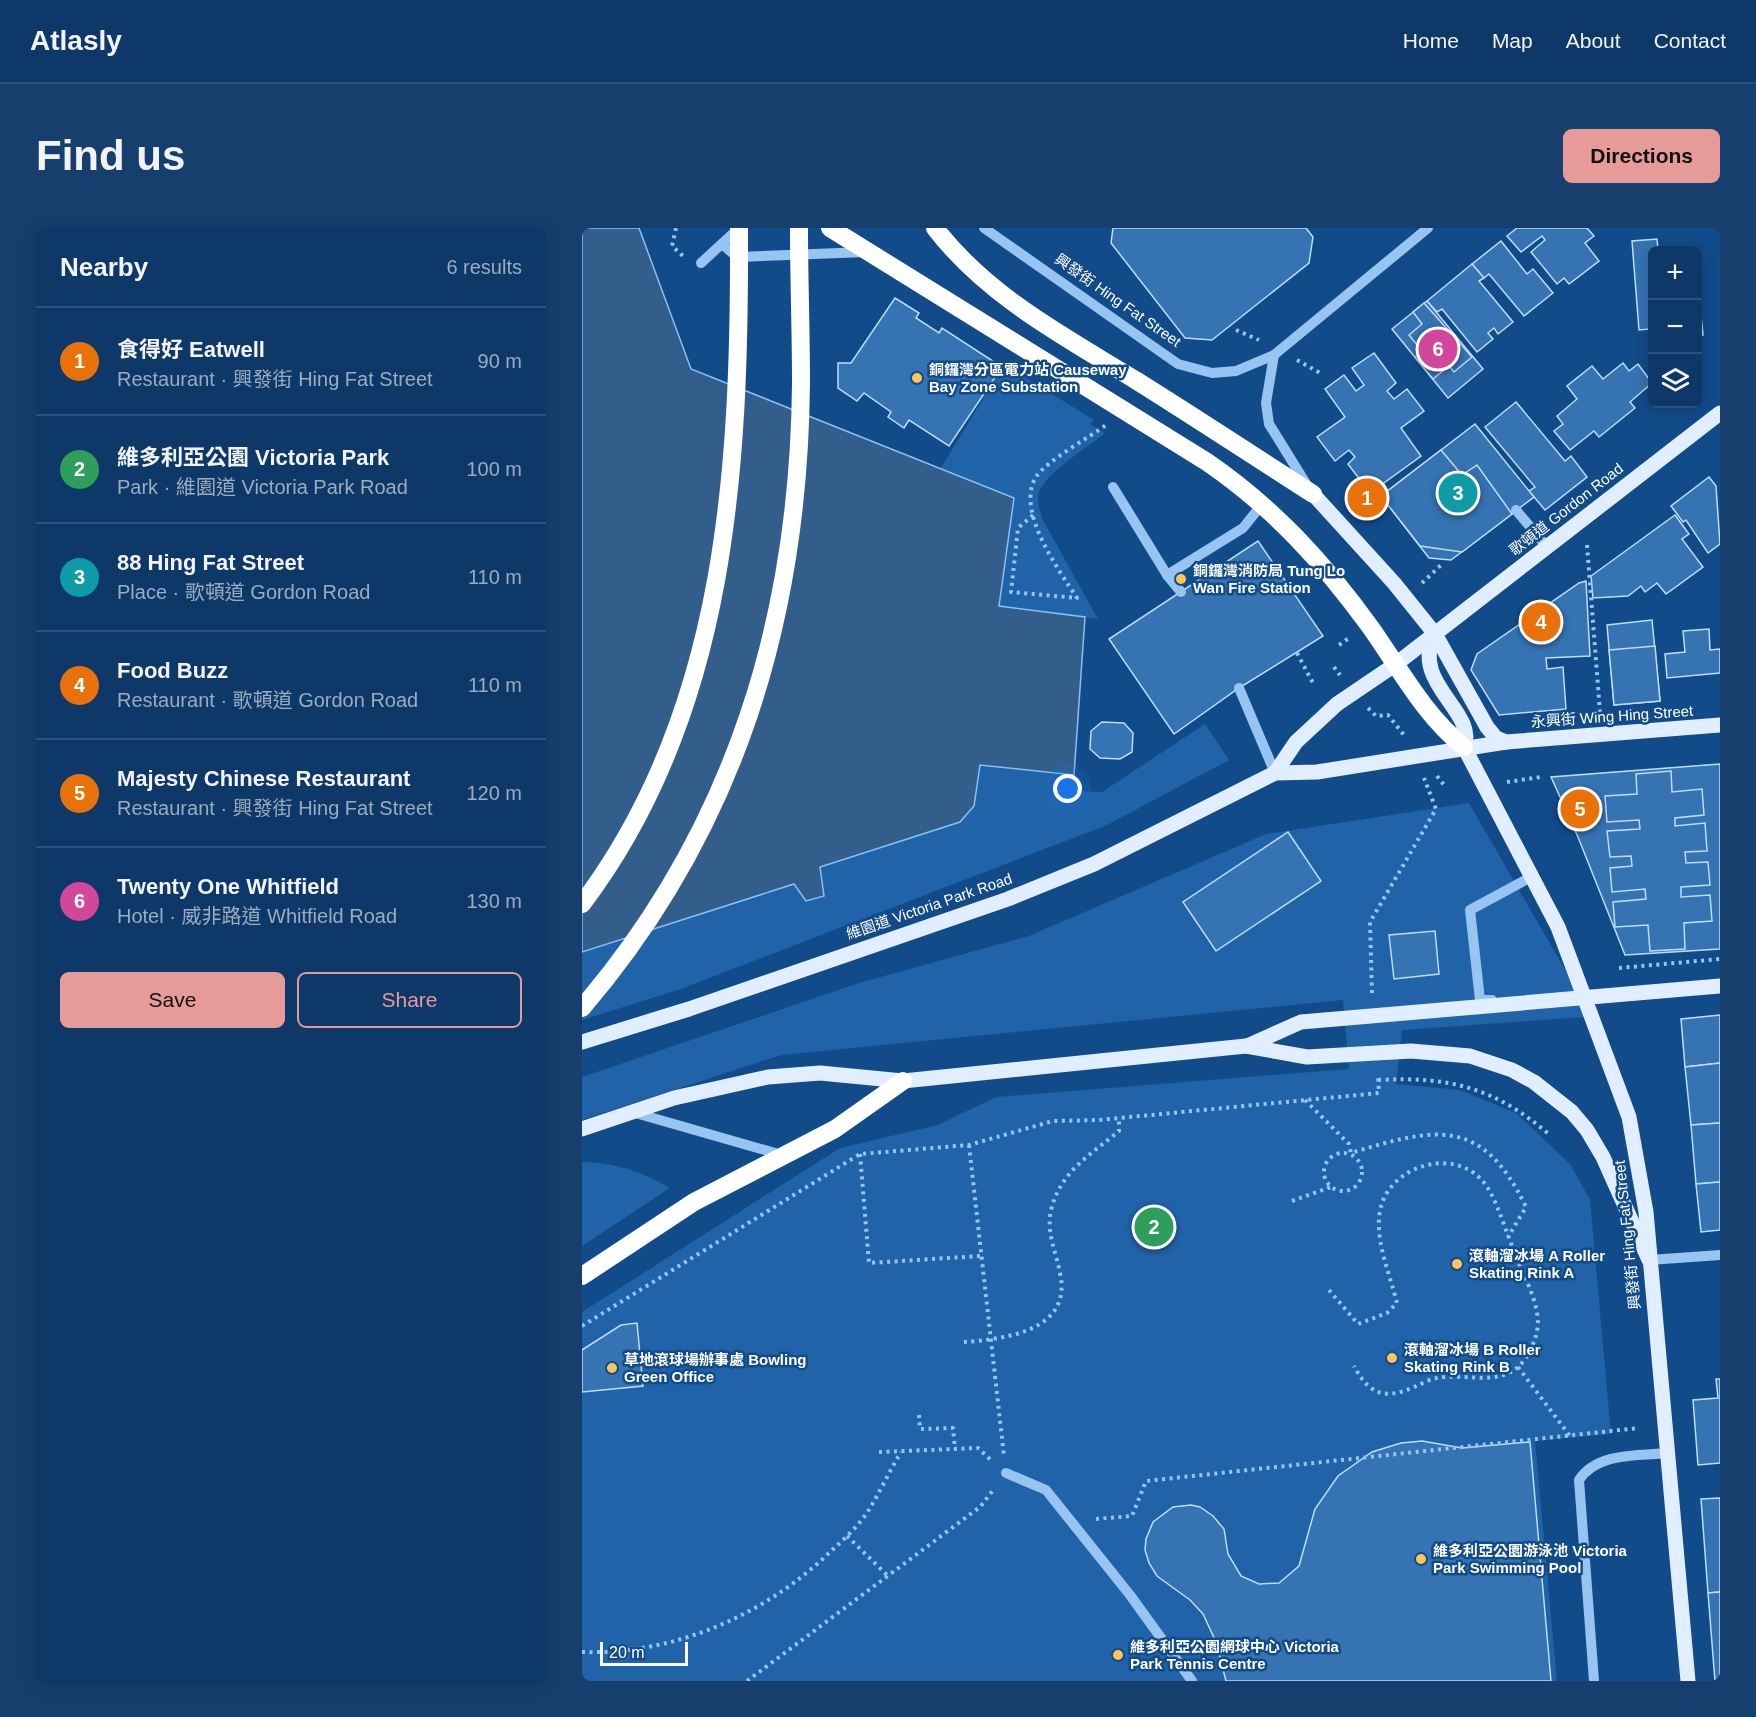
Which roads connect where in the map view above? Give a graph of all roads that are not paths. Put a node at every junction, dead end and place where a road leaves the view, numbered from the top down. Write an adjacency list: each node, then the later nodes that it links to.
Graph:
1 (739, 228): 7 (street); 29 (highway)
2 (799, 228): 32 (highway)
3 (830, 228): 8 (highway)
4 (935, 228): 15 (highway)
5 (1428, 228): 12 (street, 興發街 Hing Fat Street)
6 (991, 230): 12 (street, 興發街 Hing Fat Street)
7 (722, 244): 9 (street); 10 (street)
8 (870, 252): 9 (street); 16 (highway)
9 (737, 257): 11 (street)
10 (701, 264)
11 (737, 278)
12 (1274, 355): 15 (street)
13 (1720, 412): 18 (main road, 歌頓道 Gordon Road)
14 (1113, 487): 19 (street)
15 (1313, 495): 21 (main road)
16 (1263, 503): 19 (street); 22 (highway)
17 (1516, 510): 18 (street)
18 (1547, 547): 21 (main road, 歌頓道 Gordon Road)
19 (1167, 575): 20 (street)
20 (1181, 592)
21 (1435, 634): 22 (main road, 歌頓道 Gordon Road); 25 (main road); 26 (main road, 興發街 Hing Fat Street)
22 (1396, 664): 26 (highway); 27 (main road, 歌頓道 Gordon Road)
23 (1239, 688): 27 (street)
24 (1720, 726): 25 (main road, 永興街 Wing Hing Street)
25 (1506, 742): 26 (main road, 永興街 Wing Hing Street)
26 (1464, 747): 27 (main road, 永興街 Wing Hing Street); 28 (main road, 興發街 Hing Fat Street)
27 (1275, 773): 33 (main road, 維園道 Victoria Park Road)
28 (1533, 876): 31 (main road, 興發街 Hing Fat Street); 31 (street)
29 (582, 904)
30 (1720, 986): 31 (street); 34 (main road)
31 (1587, 998): 40 (main road, 興發街 Hing Fat Street)
32 (582, 1008)
33 (582, 1042)
34 (1246, 1046): 35 (main road); 40 (main road)
35 (903, 1081): 36 (main road); 38 (highway)
36 (628, 1111): 37 (main road); 38 (street)
37 (582, 1128)
38 (782, 1155): 41 (highway)
39 (1720, 1256): 40 (street)
40 (1649, 1260): 42 (main road, 興發街 Hing Fat Street)
41 (582, 1276)
42 (1668, 1453): 45 (street); 46 (main road, 興發街 Hing Fat Street)
43 (1006, 1473): 44 (street)
44 (1192, 1681)
45 (1594, 1681)
46 (1688, 1681)

